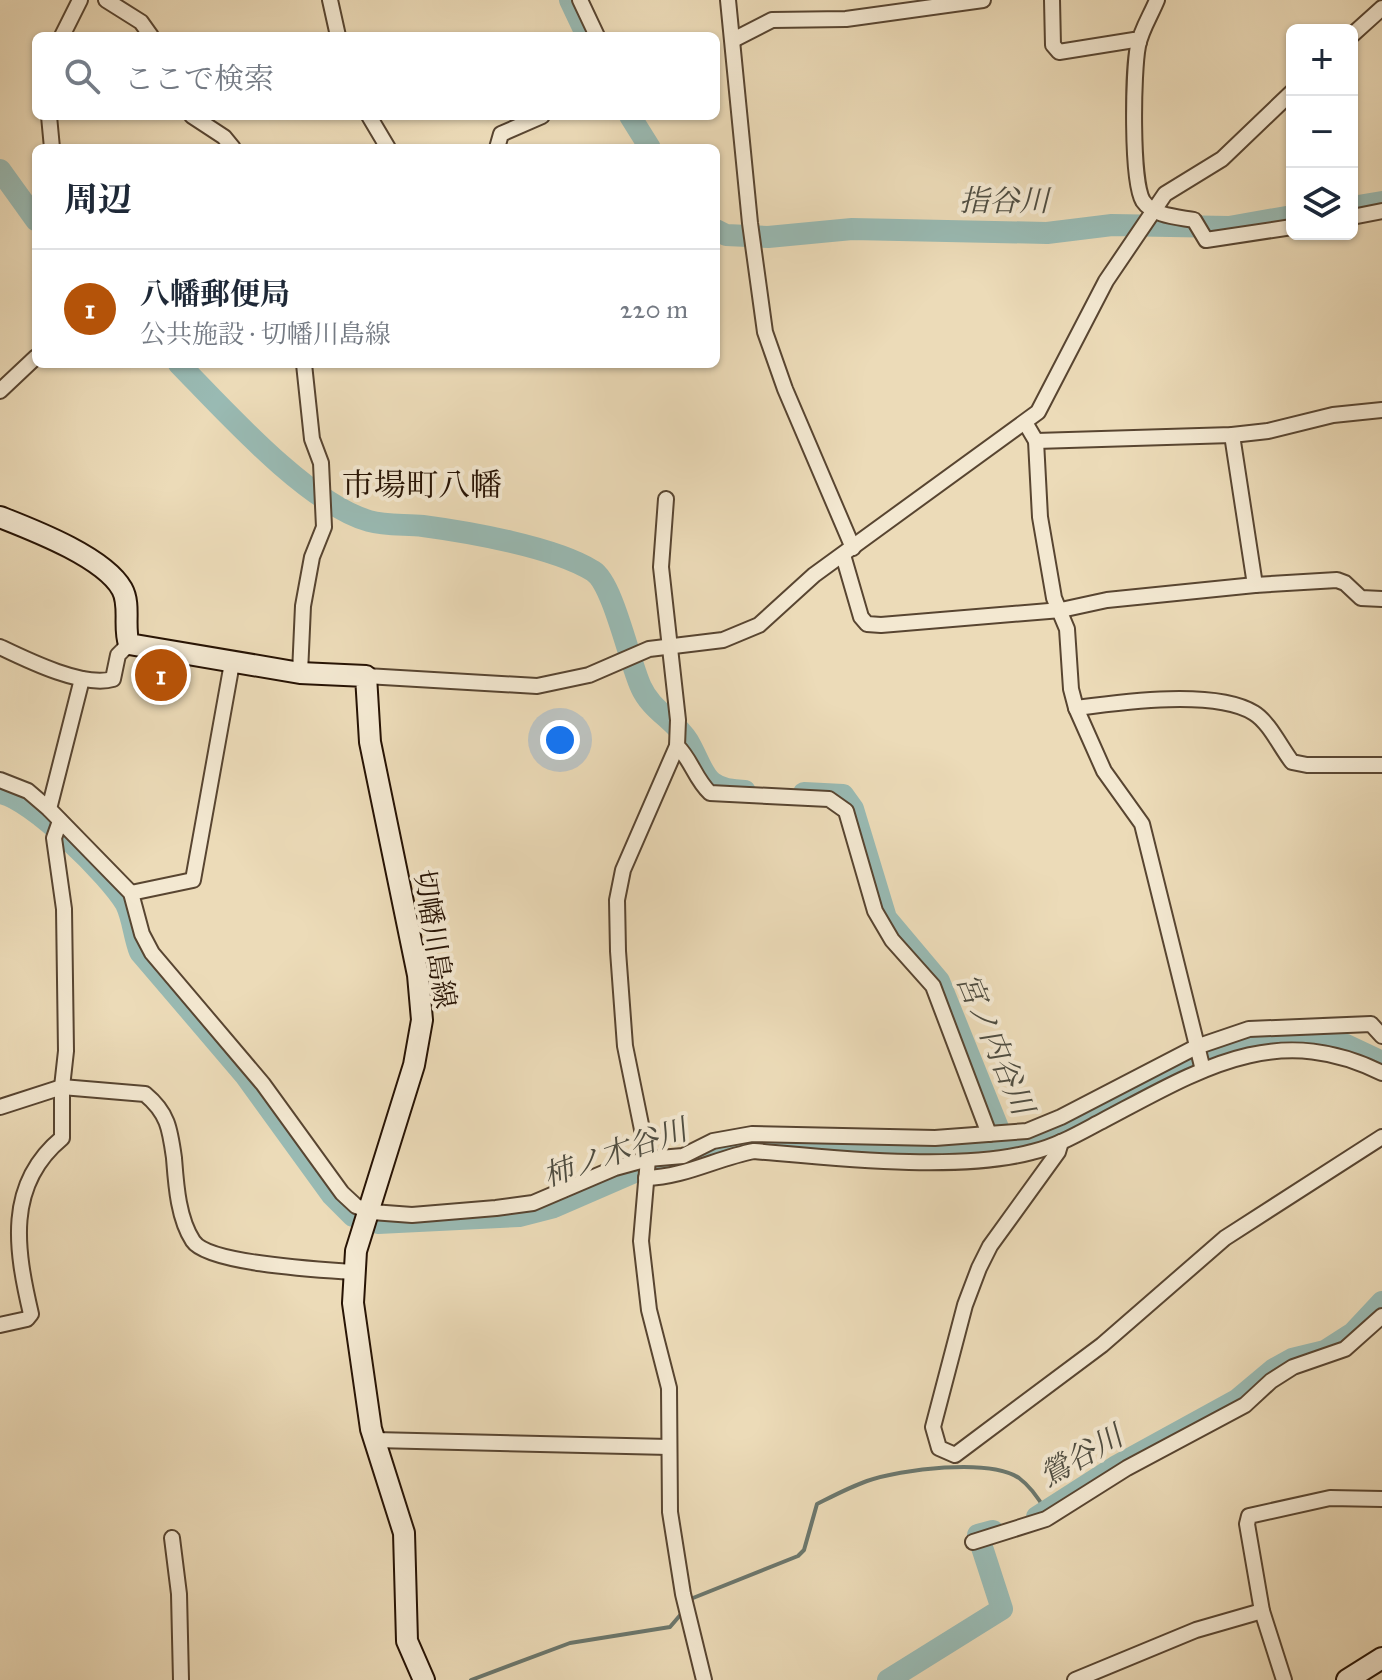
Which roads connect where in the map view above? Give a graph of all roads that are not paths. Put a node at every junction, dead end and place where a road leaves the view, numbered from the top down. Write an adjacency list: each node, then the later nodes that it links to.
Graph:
1 (80, 0): 12 (street)
2 (106, 0): 13 (street)
3 (330, 0): 14 (street)
4 (580, 0): 15 (street)
5 (728, 0): 16 (street)
6 (974, 0): 7 (street); 16 (street)
7 (983, 0)
8 (1052, 0): 17 (street)
9 (1157, 0): 17 (street)
10 (1382, 8): 11 (street)
11 (1358, 30)
12 (64, 32)
13 (148, 32)
14 (337, 32)
15 (595, 32)
16 (733, 40): 40 (street)
17 (1139, 42): 28 (street)
18 (1288, 96): 28 (street)
19 (49, 120): 23 (street)
20 (198, 120): 24 (street)
21 (371, 120): 25 (street)
22 (533, 120): 26 (street)
23 (52, 144)
24 (230, 144)
25 (386, 144)
26 (498, 144)
27 (1382, 211): 29 (street)
28 (1150, 214): 30 (street); 35 (street)
29 (1358, 216)
30 (1286, 228)
31 (32, 361): 33 (street)
32 (304, 368): 48 (street)
33 (0, 391)
34 (1382, 410): 36 (street)
35 (1026, 424): 37 (street); 40 (street)
36 (1232, 435): 37 (street); 41 (street)
37 (1036, 441): 43 (street)
38 (666, 499): 45 (street)
39 (0, 517): 44 (main road)
40 (848, 552): 43 (street); 45 (street)
41 (1255, 585): 42 (street); 43 (street)
42 (1382, 599)
43 (1061, 610): 51 (street)
44 (129, 644): 47 (main road); 50 (street)
45 (667, 645): 49 (street); 52 (street)
46 (0, 647): 50 (street)
47 (232, 663): 48 (main road); 57 (street)
48 (300, 673): 49 (main road)
49 (366, 676): 68 (main road, 切幡川島線)
50 (82, 679): 55 (street)
51 (1076, 708): 53 (street); 59 (street)
52 (677, 742): 65 (street); 67 (street)
53 (1382, 765)
54 (0, 780): 55 (street)
55 (49, 809): 56 (street)
56 (57, 826): 57 (street); 62 (street)
57 (131, 893): 68 (street)
58 (1382, 1036): 59 (street)
59 (1197, 1049): 60 (street); 65 (street)
60 (1203, 1069): 61 (street); 66 (street)
61 (1382, 1073)
62 (62, 1087): 63 (street); 69 (street); 71 (street)
63 (0, 1107)
64 (1382, 1137): 66 (street)
65 (985, 1142): 66 (street); 67 (street); 67 (street)
66 (1061, 1142)
67 (647, 1169): 68 (street); 73 (street)
68 (366, 1217): 69 (main road, 切幡川島線)
69 (353, 1272): 72 (main road, 切幡川島線)
70 (1382, 1316): 76 (street)
71 (0, 1325)
72 (375, 1440): 73 (street); 80 (main road, 切幡川島線)
73 (669, 1447): 81 (street)
74 (1382, 1499): 77 (street)
75 (172, 1538): 79 (street)
76 (978, 1541)
77 (1262, 1611): 82 (street); 83 (street)
78 (1382, 1658): 84 (main road)
79 (181, 1680)
80 (424, 1680)
81 (704, 1680)
82 (1075, 1680)
83 (1284, 1680)
84 (1347, 1680)

